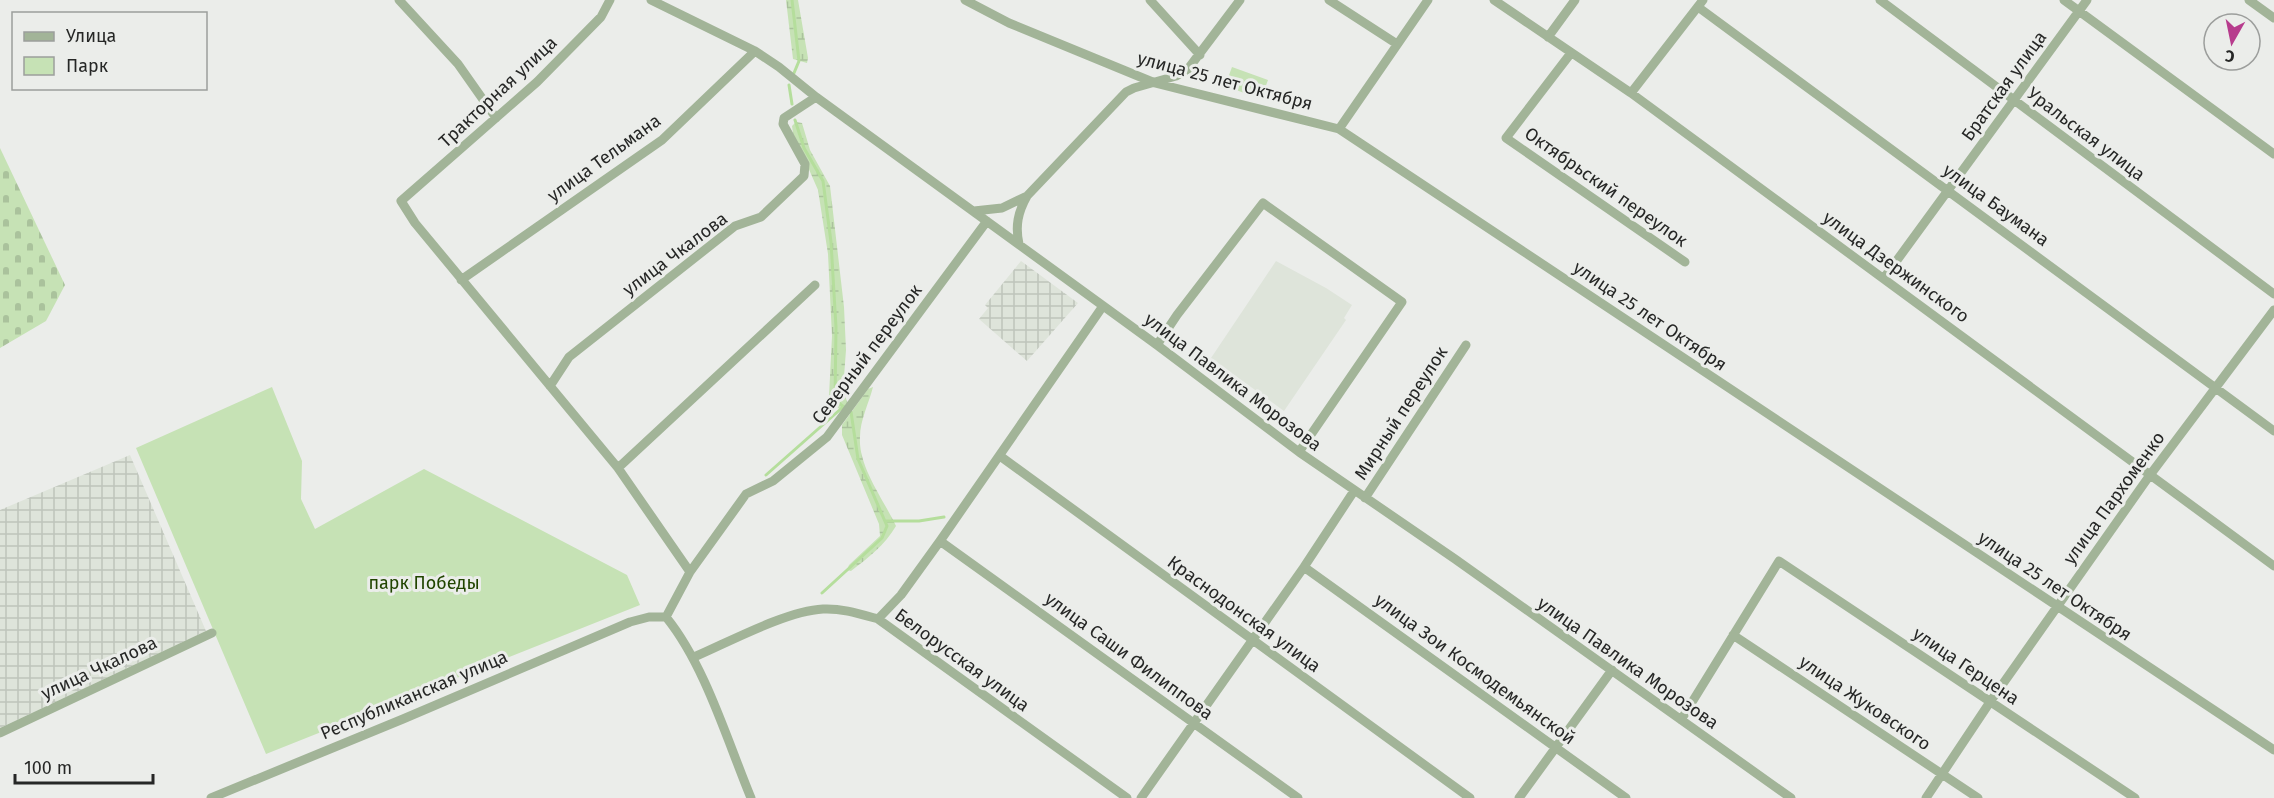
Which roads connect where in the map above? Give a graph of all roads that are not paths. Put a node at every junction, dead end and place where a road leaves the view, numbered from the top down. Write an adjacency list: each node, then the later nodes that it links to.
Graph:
1 (399, 0): 27 (street)
2 (610, 0): 27 (street, Тракторная улица)
3 (651, 0): 20 (street, улица Павлика Морозова)
4 (965, 0): 23 (street, улица 25 лет Октября)
5 (1150, 0): 22 (street)
6 (1240, 0): 22 (street)
7 (1329, 0): 19 (street)
8 (1428, 0): 19 (street)
9 (1494, 0): 18 (street, улица Дзержинского)
10 (1575, 0): 18 (street)
11 (1880, 0): 26 (street, Уральская улица)
12 (2064, 0): 16 (street)
13 (2087, 0): 16 (street, Братская улица)
14 (2249, 0): 17 (street)
15 (1700, 4): 24 (street); 30 (street, улица Баумана)
16 (2079, 11): 26 (street, Братская улица); 29 (street)
17 (2274, 18)
18 (1548, 37): 21 (street, улица Дзержинского)
19 (1397, 44): 28 (street)
20 (755, 51): 25 (street, улица Павлика Морозова); 37 (street, улица Тельмана)
21 (1570, 53): 24 (street, улица Дзержинского); 35 (street, Октябрьский переулок)
22 (1200, 55): 23 (street)
23 (1155, 83): 28 (street, улица 25 лет Октября); 31 (street)
24 (1631, 93): 36 (street, улица Дзержинского)
25 (816, 97): 32 (street, улица Павлика Морозова); 44 (street, улица Чкалова)
26 (2014, 101): 30 (street, Братская улица); 39 (street, Уральская улица)
27 (496, 118): 37 (street, Тракторная улица)
28 (1340, 129): 57 (street, улица 25 лет Октября)
29 (2274, 154)
30 (1948, 191): 36 (street, Братская улица); 45 (street, улица Баумана)
31 (1027, 196): 32 (street); 34 (street)
32 (974, 211): 33 (street, улица Павлика Морозова)
33 (987, 221): 34 (street, улица Павлика Морозова); 56 (street, Северный переулок)
34 (1019, 243): 40 (street, улица Павлика Морозова)
35 (1685, 262)
36 (1884, 278): 50 (street, улица Дзержинского)
37 (462, 280): 44 (street)
38 (815, 285): 49 (street)
39 (2274, 294)
40 (1103, 306): 42 (street, улица Павлика Морозова); 48 (street)
41 (2274, 310): 45 (street, улица Пархоменко)
42 (1157, 345): 47 (street, улица Павлика Морозова); 47 (street)
43 (1466, 345): 52 (street, Мирный переулок)
44 (550, 386): 49 (street)
45 (2215, 387): 46 (street, улица Баумана); 50 (street, улица Пархоменко)
46 (2274, 431)
47 (1299, 452): 51 (street, улица Павлика Морозова)
48 (1000, 456): 53 (street); 62 (street, Краснодонская улица)
49 (618, 468): 56 (street)
50 (2150, 475): 55 (street, улица Дзержинского); 57 (street, улица Пархоменко)
51 (1354, 491): 52 (street, улица Павлика Морозова); 54 (street)
52 (1365, 498): 64 (street, улица Павлика Морозова)
53 (940, 542): 59 (street); 67 (street, улица Саши Филиппова)
54 (1304, 567): 62 (street); 69 (street, улица Зои Космодемьянской)
55 (2274, 567)
56 (690, 572): 58 (street, Северный переулок)
57 (2057, 607): 65 (street, улица Пархоменко); 70 (street, улица 25 лет Октября)
58 (666, 617): 63 (street); 72 (street, Республиканская улица)
59 (878, 619): 63 (street, Белорусская улица); 74 (street, Белорусская улица)
60 (212, 633): 68 (street, улица Чкалова)
61 (1733, 635): 65 (street, улица Герцена); 66 (street); 71 (street, улица Жуковского)
62 (1252, 641): 67 (street); 77 (street, Краснодонская улица)
63 (694, 657): 73 (street)
64 (1612, 670): 66 (street, улица Павлика Морозова); 69 (street)
65 (1990, 702): 71 (street, улица Пархоменко); 83 (street, улица Герцена)
66 (1681, 720): 80 (street, улица Павлика Морозова)
67 (1194, 723): 75 (street); 76 (street, улица Саши Филиппова)
68 (0, 733)
69 (1556, 748): 78 (street); 79 (street, улица Зои Космодемьянской)
70 (2274, 750)
71 (1941, 773): 81 (street, улица Пархоменко); 82 (street, улица Жуковского)
72 (211, 798)
73 (751, 798)
74 (1127, 798)
75 (1141, 798)
76 (1298, 798)
77 (1470, 798)
78 (1519, 798)
79 (1626, 798)
80 (1791, 798)
81 (1926, 798)
82 (1978, 798)
83 (2134, 798)

